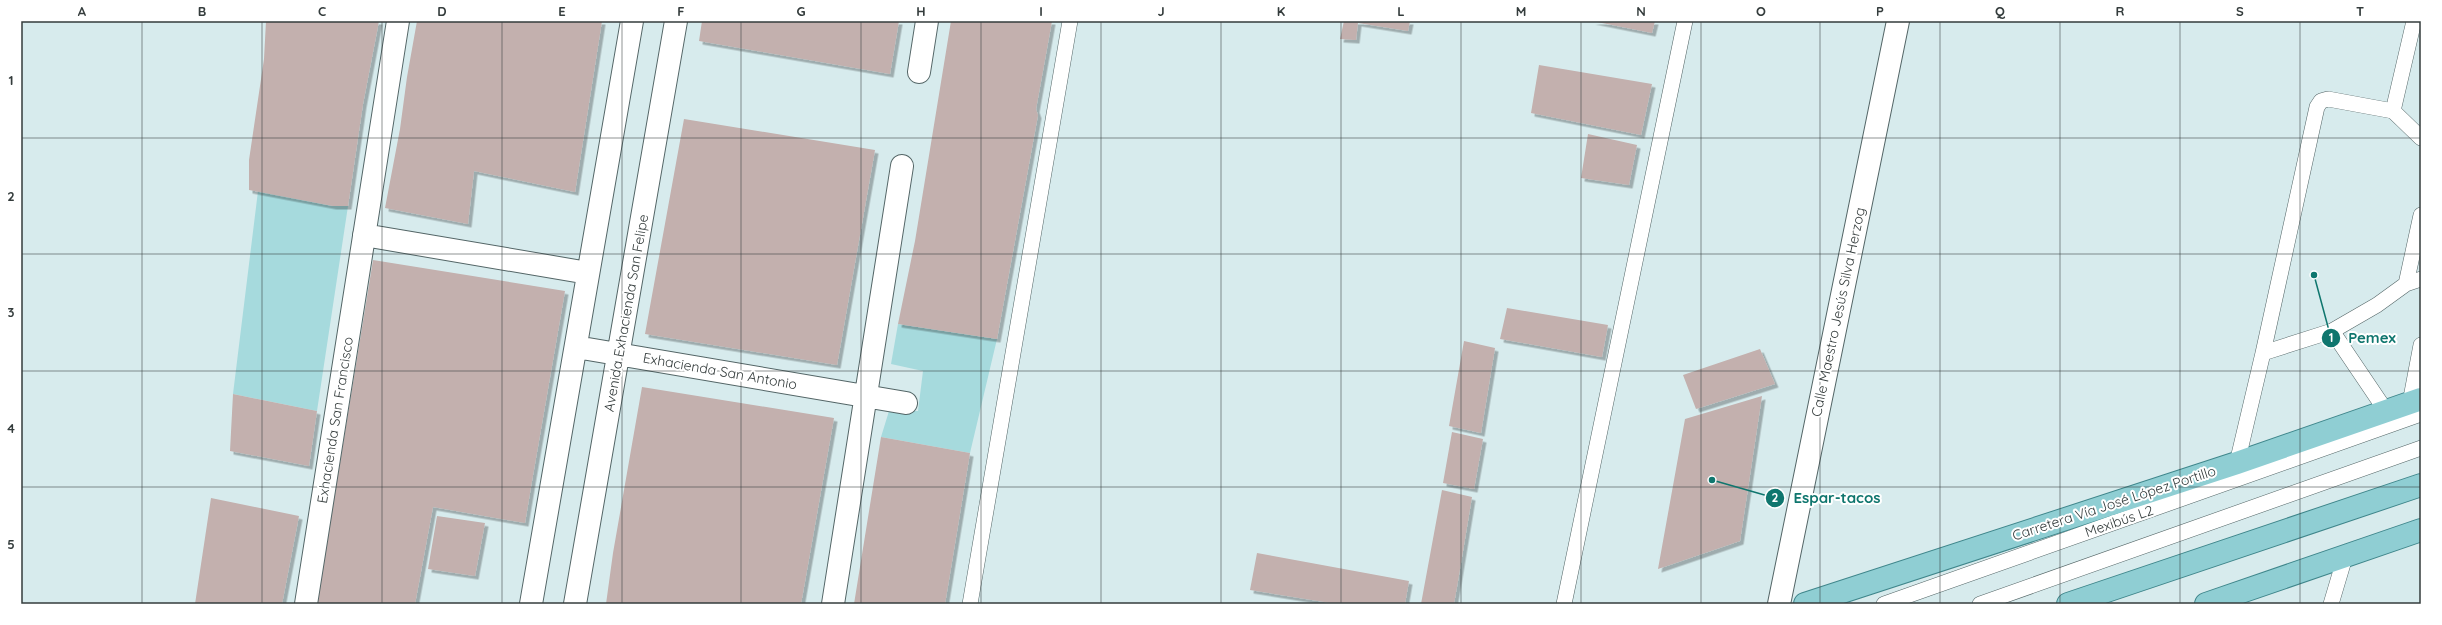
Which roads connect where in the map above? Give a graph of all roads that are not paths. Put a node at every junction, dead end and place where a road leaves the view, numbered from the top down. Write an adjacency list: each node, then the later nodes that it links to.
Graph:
1 (398, 21): 14 (street, Exhacienda San Francisco)
2 (632, 21): 15 (street)
3 (676, 21): 22 (street, Avenida Exhacienda San Felipe)
4 (928, 21): 9 (street)
5 (1070, 21): 36 (lane)
6 (1685, 21): 37 (lane)
7 (1898, 21): 38 (street, Calle Maestro Jesús Silva Herzog)
8 (2414, 21): 10 (lane)
9 (919, 72)
10 (2393, 111): 11 (lane); 21 (lane)
11 (2421, 138)
12 (902, 166): 23 (street)
13 (2421, 216): 17 (lane)
14 (364, 235): 15 (street); 32 (street, Exhacienda San Francisco)
15 (588, 273): 20 (street)
16 (2421, 279): 17 (lane)
17 (2406, 284): 18 (lane)
18 (2332, 331): 21 (lane); 26 (lane)
19 (2421, 345): 25 (lane)
20 (576, 347): 22 (street, Exhacienda San Antonio); 33 (street)
21 (2263, 353): 28 (lane)
22 (619, 354): 23 (street, Exhacienda San Antonio); 34 (street, Avenida Exhacienda San Felipe)
23 (865, 396): 24 (street, Exhacienda San Antonio); 35 (street)
24 (906, 403)
25 (2417, 405): 26 (main road, Carretera Vía José López Portillo); 40 (lane, Mexibús L2)
26 (2386, 411): 28 (main road, Carretera Vía José López Portillo)
27 (2421, 448): 41 (lane)
28 (2237, 463): 39 (main road, Carretera Vía José López Portillo)
29 (2421, 485): 42 (main road)
30 (2421, 530): 31 (main road)
31 (2345, 557): 43 (main road); 44 (lane)
32 (306, 604)
33 (531, 604)
34 (574, 604)
35 (833, 604)
36 (970, 604)
37 (1564, 604)
38 (1779, 604)
39 (1806, 604)
40 (1884, 604)
41 (1980, 604)
42 (2068, 604)
43 (2206, 604)
44 (2331, 604)

